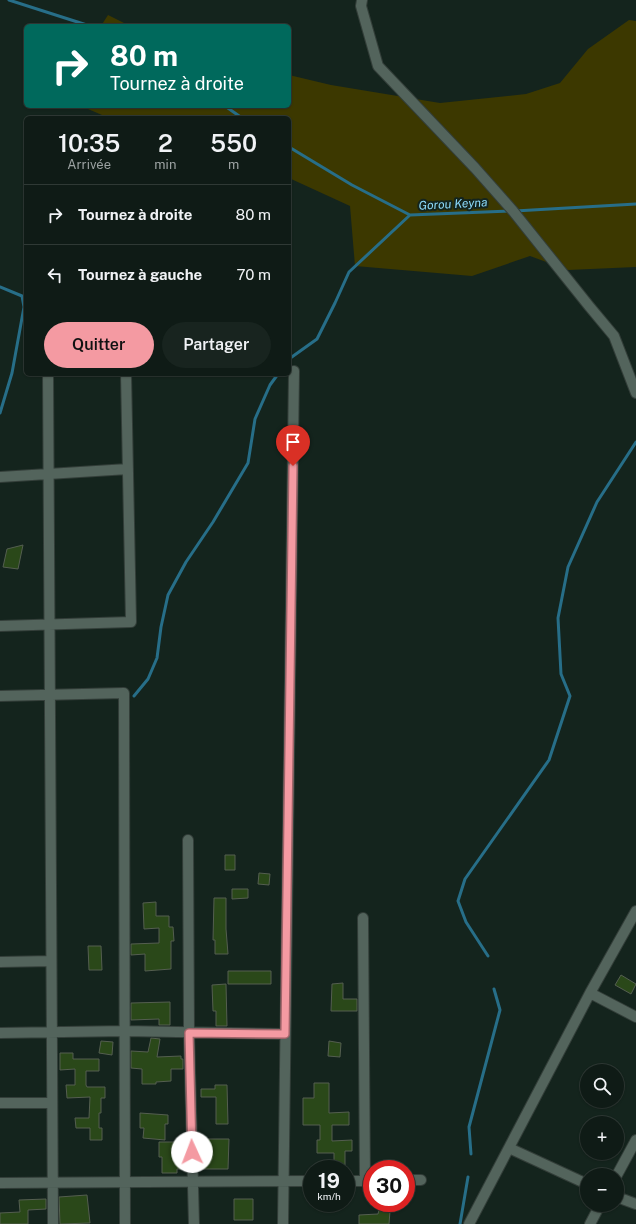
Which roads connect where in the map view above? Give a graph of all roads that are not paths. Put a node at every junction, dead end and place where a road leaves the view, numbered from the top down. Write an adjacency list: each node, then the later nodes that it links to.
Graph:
1 (362, 0): 5 (street)
2 (294, 371): 24 (street)
3 (48, 376): 7 (street)
4 (126, 376): 6 (street)
5 (636, 393)
6 (128, 470): 7 (street); 9 (street)
7 (49, 474): 8 (street); 9 (street)
8 (0, 477)
9 (50, 624): 10 (street); 11 (street)
10 (0, 626)
11 (50, 695): 12 (street); 16 (street); 20 (street)
12 (0, 696)
13 (188, 840): 23 (street)
14 (636, 911): 18 (street)
15 (363, 918): 29 (street)
16 (51, 961): 17 (street); 21 (street)
17 (0, 962)
18 (590, 993): 19 (street); 28 (street)
19 (636, 1017)
20 (125, 1031): 21 (street); 23 (street); 37 (street)
21 (52, 1032): 22 (street); 26 (street)
22 (0, 1033)
23 (189, 1033): 24 (street); 38 (street)
24 (285, 1034): 33 (street)
25 (0, 1103): 26 (street)
26 (52, 1103): 36 (street)
27 (636, 1140): 30 (street)
28 (509, 1148): 35 (street); 47 (street)
29 (368, 1160)
30 (621, 1168)
31 (415, 1180): 32 (street)
32 (421, 1180)
33 (283, 1181): 34 (street); 38 (street); 46 (street)
34 (303, 1181)
35 (580, 1181)
36 (52, 1182): 37 (street); 39 (street); 43 (street)
37 (125, 1182): 38 (street); 44 (street)
38 (193, 1182): 45 (street)
39 (0, 1183)
40 (624, 1200): 41 (street)
41 (636, 1204)
42 (596, 1212): 48 (street)
43 (53, 1224)
44 (125, 1224)
45 (194, 1224)
46 (283, 1224)
47 (469, 1224)
48 (590, 1224)

